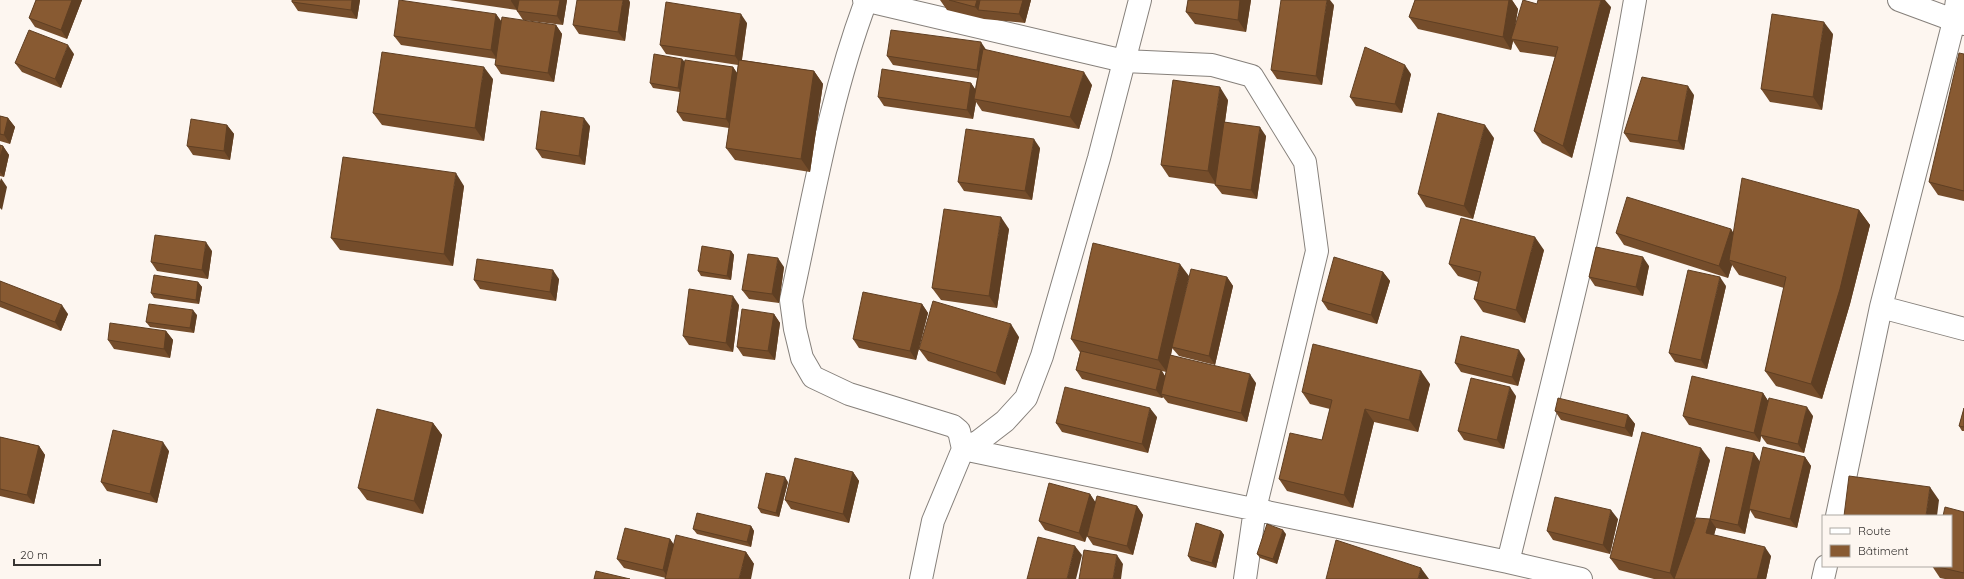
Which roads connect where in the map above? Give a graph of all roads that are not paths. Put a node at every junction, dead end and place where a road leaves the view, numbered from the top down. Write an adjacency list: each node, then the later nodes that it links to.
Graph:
1 (865, 0): 7 (street); 10 (street)
2 (1140, 0): 7 (street)
3 (1635, 0): 13 (street)
4 (1899, 0): 6 (street)
5 (1957, 0): 6 (street)
6 (1959, 22): 8 (street)
7 (1124, 60): 10 (street); 11 (street)
8 (1881, 307): 9 (street); 12 (street)
9 (1964, 329)
10 (963, 449): 11 (street); 15 (street)
11 (1255, 509): 13 (street); 16 (street)
12 (1836, 515)
13 (1508, 562): 17 (street)
14 (1826, 567): 18 (street)
15 (921, 579)
16 (1245, 579)
17 (1581, 579)
18 (1823, 579)

